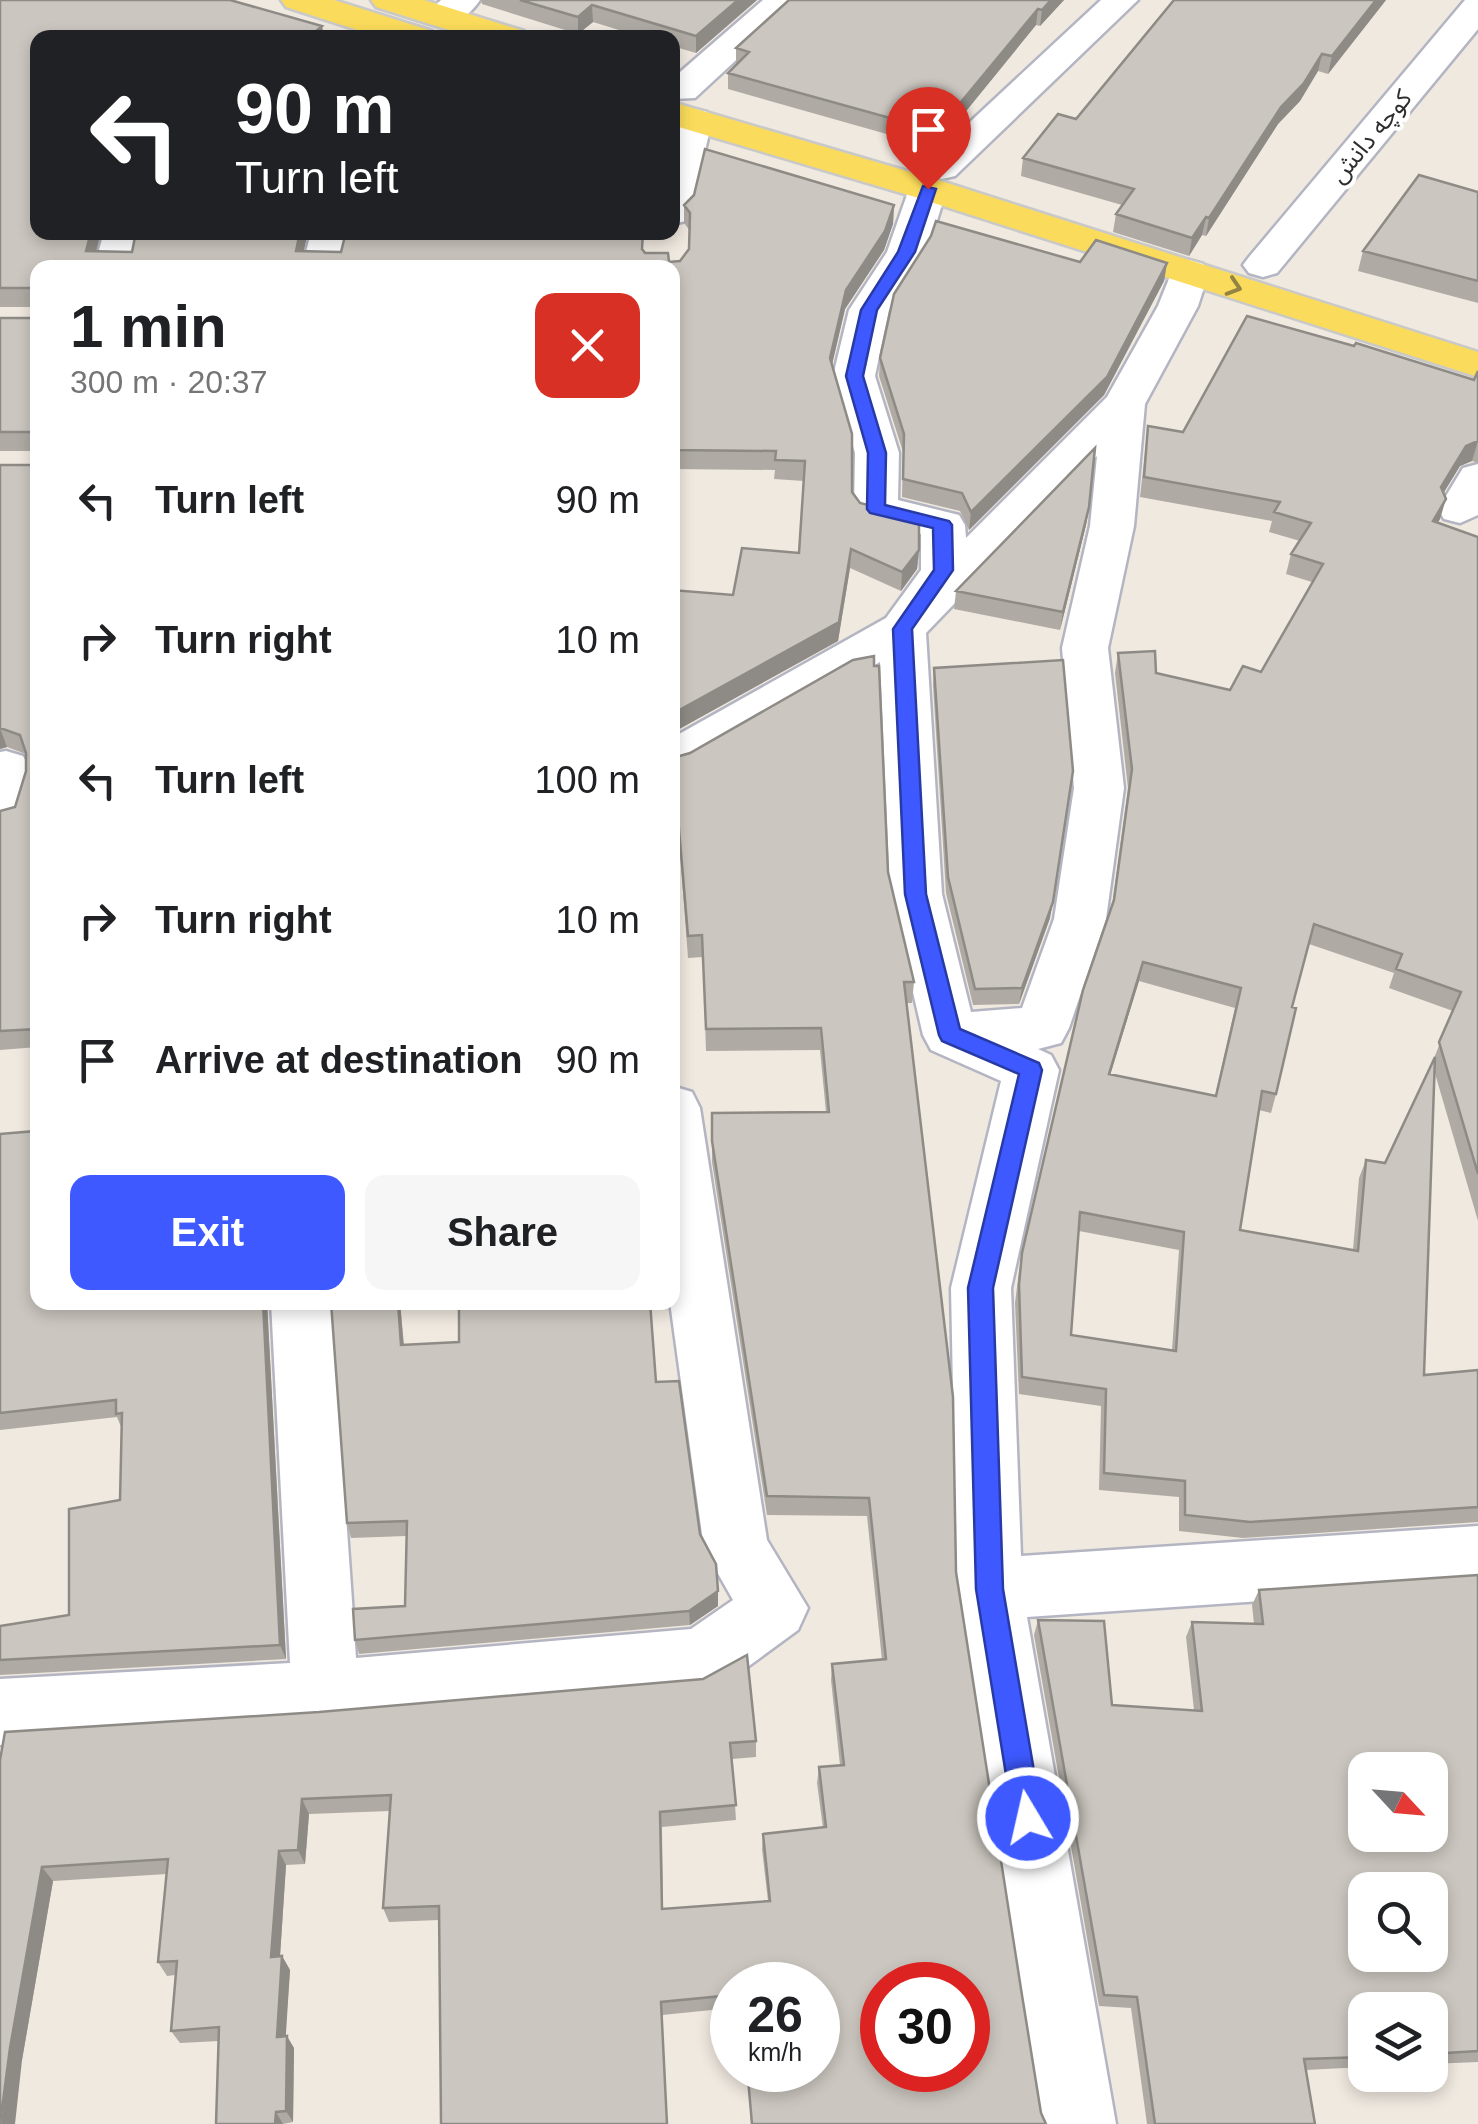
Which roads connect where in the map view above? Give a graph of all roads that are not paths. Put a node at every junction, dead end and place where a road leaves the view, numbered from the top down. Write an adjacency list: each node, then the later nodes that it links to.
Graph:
1 (298, 0): 6 (main road)
2 (388, 0): 6 (main road)
3 (784, 0): 8 (street)
4 (1121, 0): 9 (street)
5 (1478, 7): 10 (street, کوچه دانش)
6 (441, 18): 7 (main road)
7 (484, 30)
8 (680, 103): 9 (main road)
9 (935, 179): 10 (main road); 11 (main road); 15 (street)
10 (1262, 265): 12 (main road)
11 (1189, 272): 13 (main road, one-way to 13); 14 (street)
12 (1478, 335)
13 (1478, 365)
14 (1124, 404): 15 (street); 17 (street)
15 (902, 629): 16 (street); 17 (street)
16 (680, 755)
17 (950, 1035): 21 (street)
18 (680, 1163): 22 (street)
19 (301, 1310): 22 (street)
20 (1478, 1556): 21 (street)
21 (990, 1589): 24 (street)
22 (325, 1693): 23 (street)
23 (0, 1712)
24 (1078, 2124)

